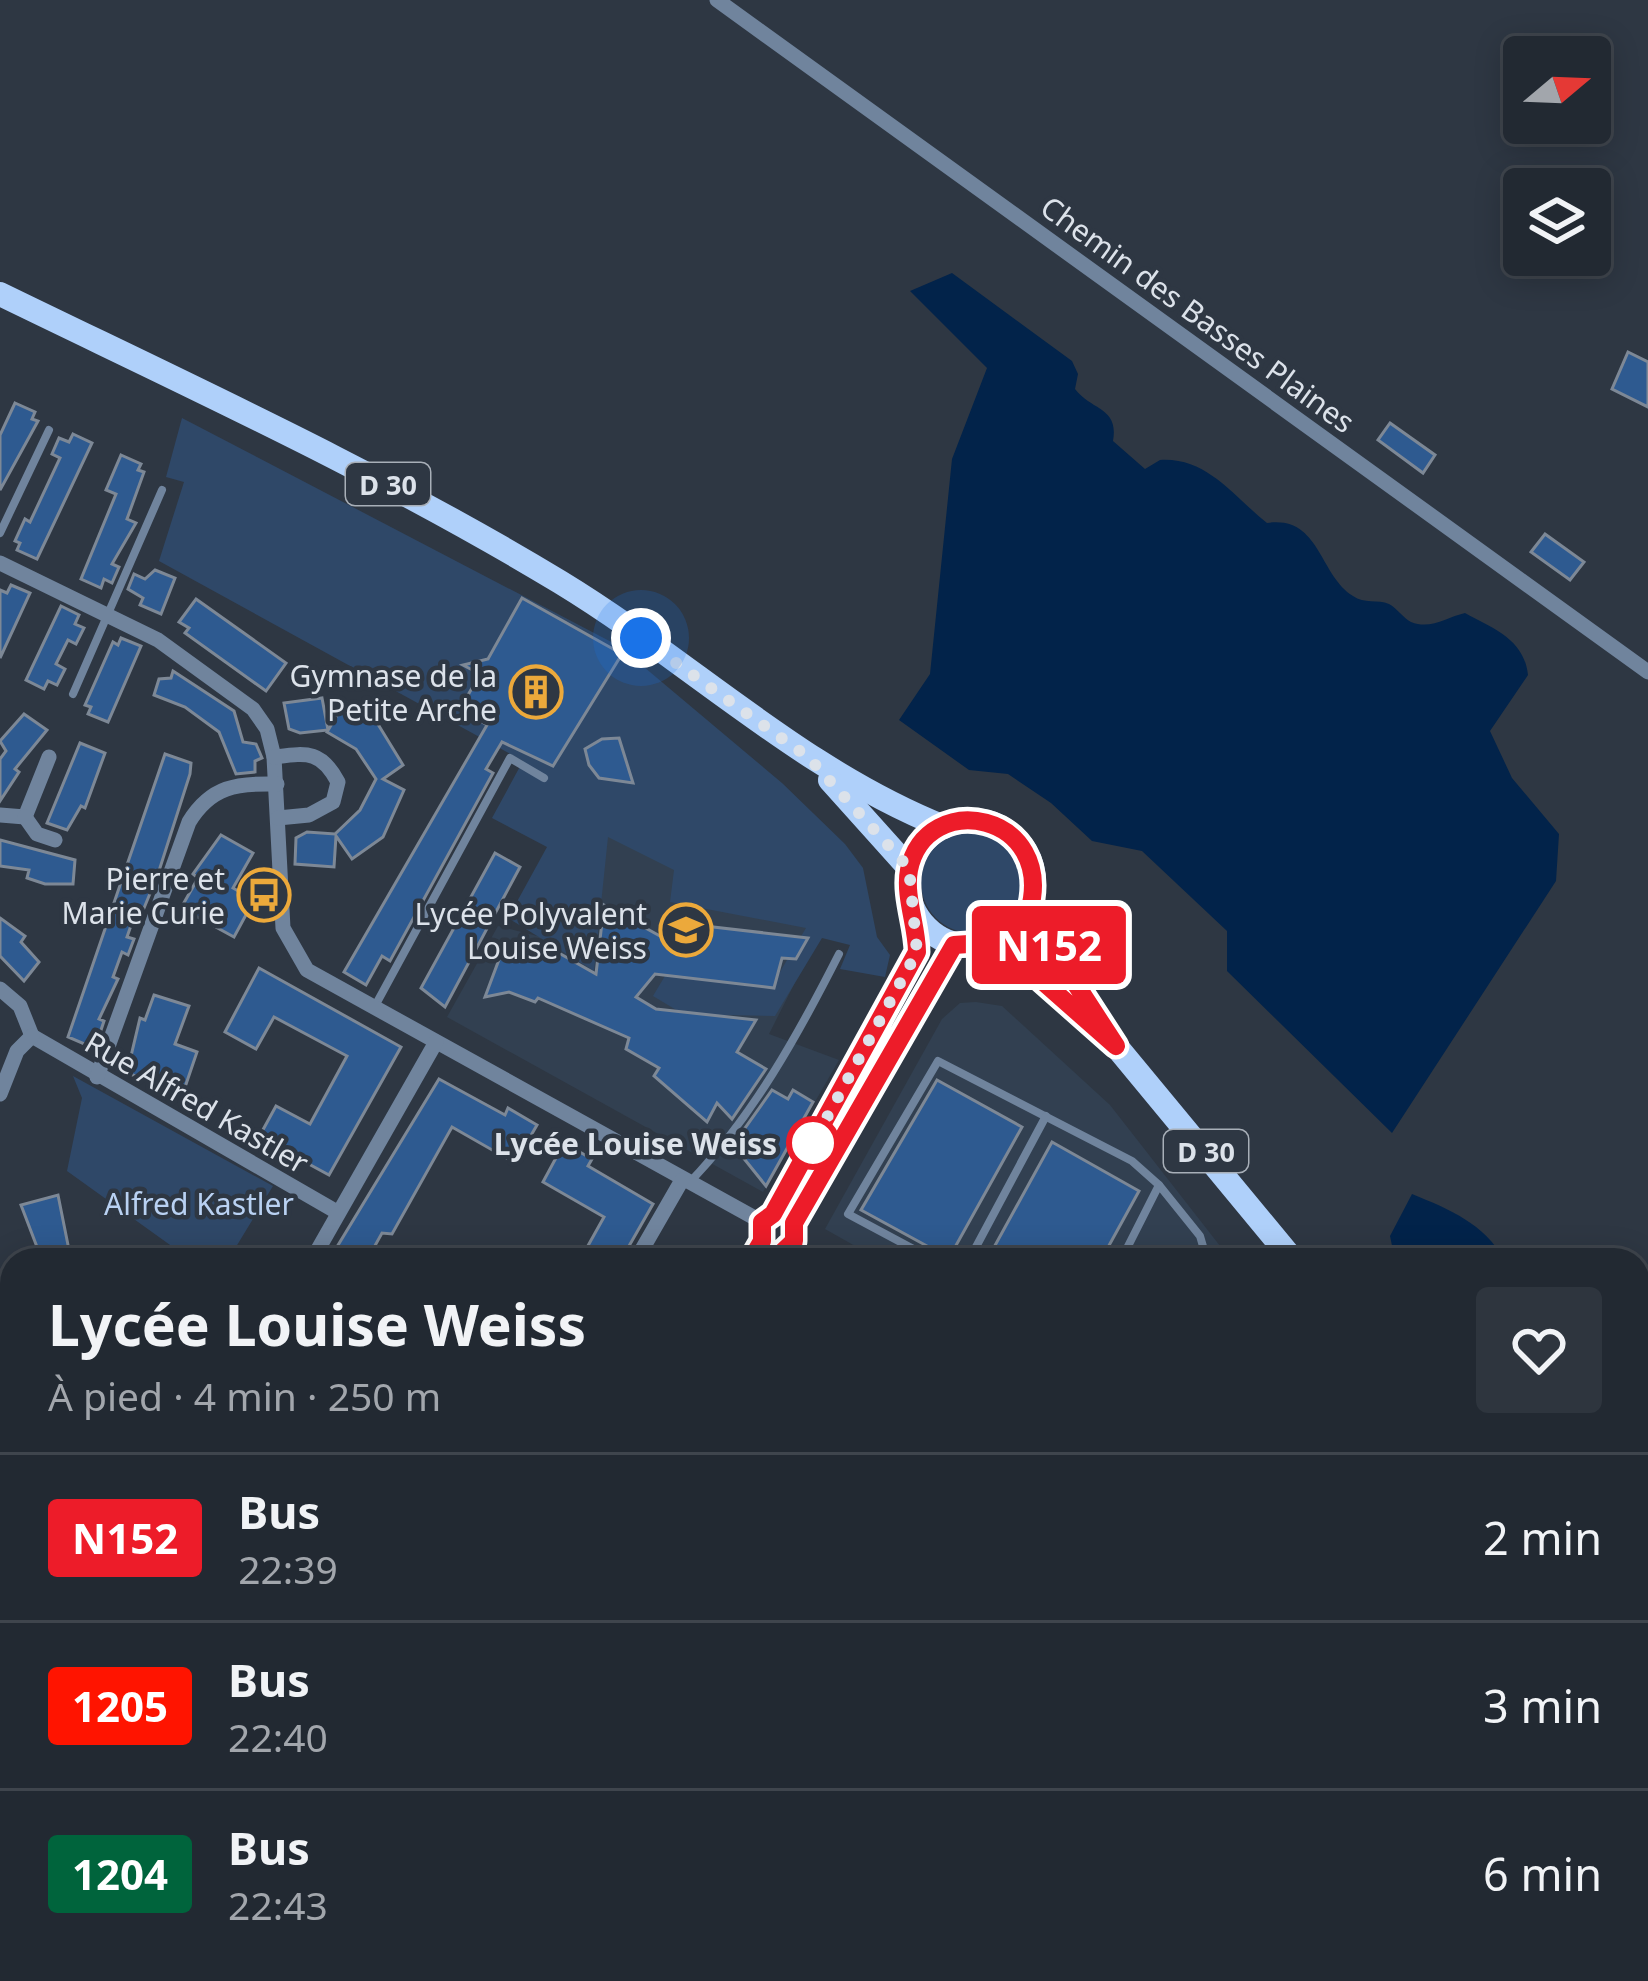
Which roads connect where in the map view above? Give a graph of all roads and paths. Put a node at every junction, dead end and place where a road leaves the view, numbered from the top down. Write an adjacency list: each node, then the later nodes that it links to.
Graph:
1 (716, 0): 8 (street, Chemin des Basses Plaines)
2 (0, 294): 12 (main road, D 30)
3 (49, 430): 5 (lane)
4 (162, 490): 7 (lane)
5 (0, 533)
6 (0, 563): 7 (street)
7 (111, 614): 9 (lane); 11 (street)
8 (1648, 672)
9 (73, 694)
10 (49, 757): 16 (street)
11 (274, 757): 14 (street); 17 (street)
12 (808, 757): 18 (main road, D 30); 20 (main road, D 30)
13 (544, 778): 27 (lane)
14 (277, 784): 17 (street); 31 (street)
15 (0, 815): 16 (street)
16 (25, 818): 19 (street)
17 (278, 818): 27 (street)
18 (944, 827): 20 (main road); 21 (main road)
19 (55, 840)
20 (909, 868): 22 (main road)
21 (1029, 912): 23 (main road); 30 (main road, D 30)
22 (916, 916): 24 (main road); 37 (street)
23 (998, 942): 24 (main road); 30 (main road, D 30)
24 (954, 945): 38 (street)
25 (839, 954): 34 (lane)
26 (0, 989): 28 (street)
27 (374, 1007): 29 (street)
28 (32, 1036): 31 (street, Rue Alfred Kastler); 32 (street)
29 (436, 1042): 34 (street); 36 (street)
30 (1116, 1046): 49 (main road, D 30)
31 (97, 1077): 36 (street, Rue Alfred Kastler)
32 (0, 1094)
33 (1046, 1116): 35 (lane); 45 (lane); 46 (lane)
34 (686, 1182): 37 (street); 41 (street)
35 (1159, 1185): 47 (lane); 48 (lane)
36 (337, 1212): 40 (street)
37 (768, 1218): 38 (street); 39 (street)
38 (794, 1223): 44 (street)
39 (762, 1241): 42 (street); 43 (street)
40 (318, 1248)
41 (644, 1248)
42 (758, 1248)
43 (770, 1248)
44 (786, 1248)
45 (912, 1248)
46 (975, 1248)
47 (1127, 1248)
48 (1204, 1248)
49 (1283, 1248)

